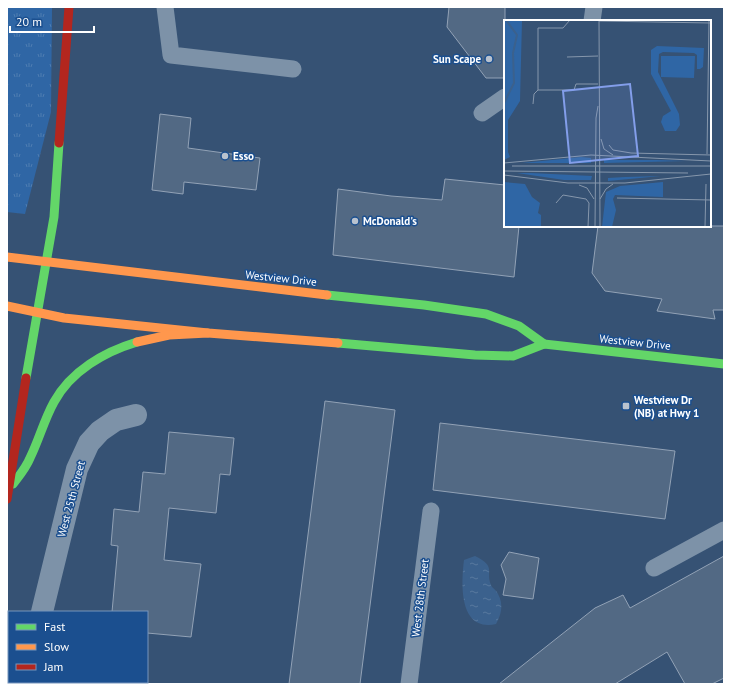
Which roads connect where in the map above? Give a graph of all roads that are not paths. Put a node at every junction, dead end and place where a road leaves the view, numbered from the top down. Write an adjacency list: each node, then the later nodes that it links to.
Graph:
1 (69, 7): 9 (main road)
2 (165, 7): 5 (lane)
3 (594, 7): 4 (lane)
4 (592, 20)
5 (293, 69)
6 (504, 98): 7 (lane)
7 (482, 113)
8 (7, 257): 9 (main road, Westview Drive)
9 (47, 262): 11 (main road); 13 (main road, Westview Drive)
10 (7, 306): 11 (main road, Westview Drive)
11 (37, 312): 12 (main road, Westview Drive); 16 (main road)
12 (208, 333): 13 (main road, Westview Drive); 16 (main road)
13 (544, 344): 14 (main road, Westview Drive)
14 (724, 364)
15 (136, 415): 20 (street, West 25th Street)
16 (8, 496)
17 (431, 511): 21 (lane, West 28th Street)
18 (724, 530): 19 (lane)
19 (654, 568)
20 (42, 611)
21 (409, 684)

